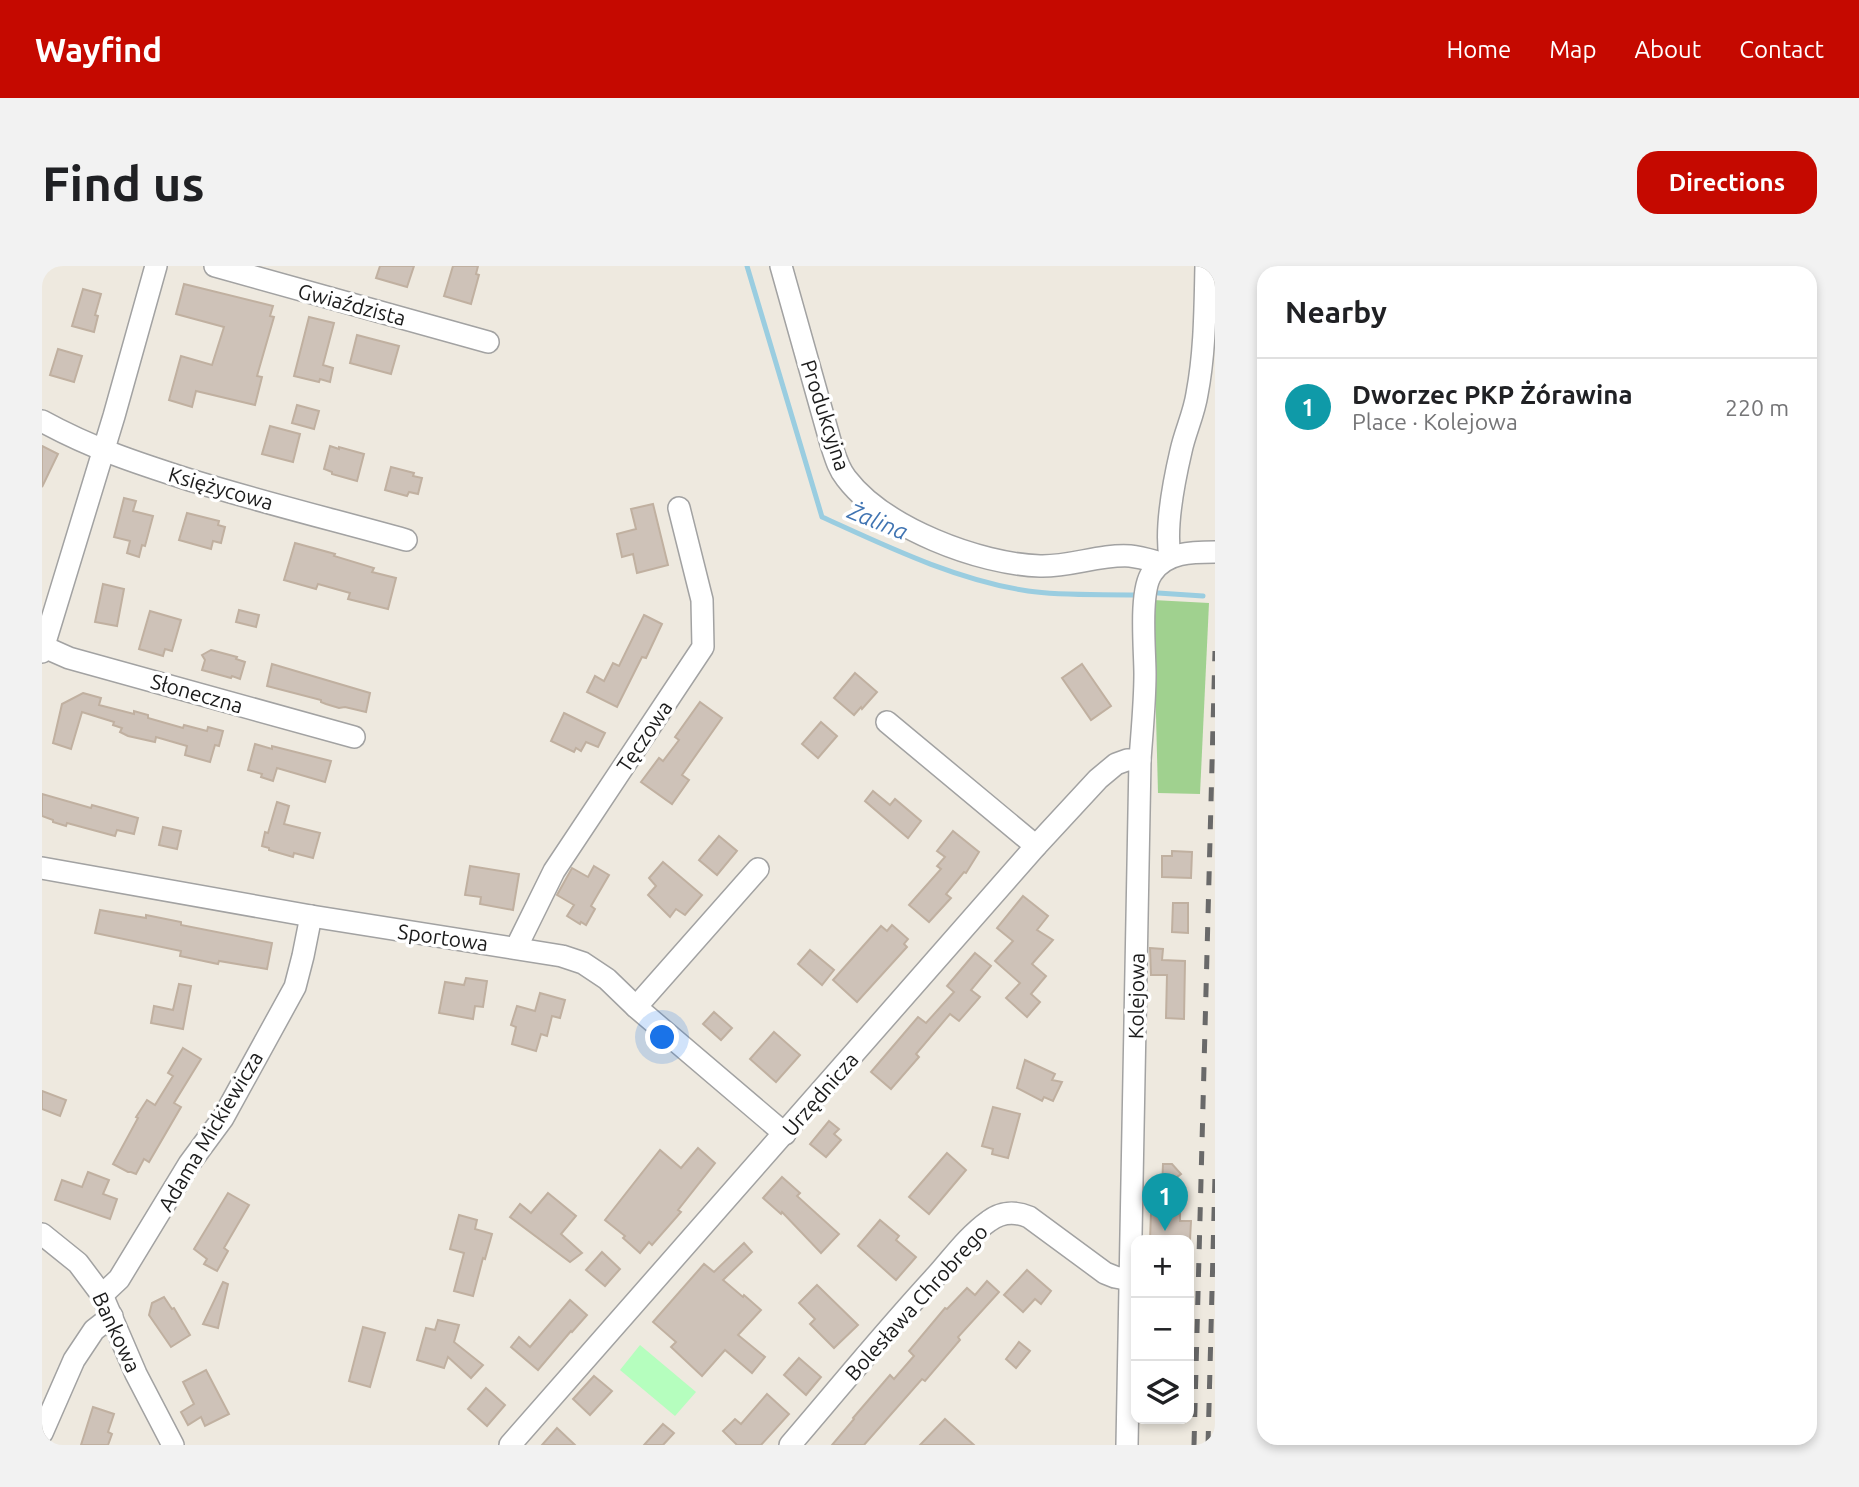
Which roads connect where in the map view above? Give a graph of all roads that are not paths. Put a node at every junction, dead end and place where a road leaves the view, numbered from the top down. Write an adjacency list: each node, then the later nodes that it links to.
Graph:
1 (156, 266): 7 (street)
2 (215, 266): 5 (street, Gwiaździsta)
3 (781, 266): 11 (street, Produkcyjna)
4 (1206, 266): 11 (street)
5 (488, 342)
6 (42, 421): 7 (street, Księżycowa)
7 (103, 450): 9 (street, Księżycowa); 12 (street)
8 (679, 508): 20 (street, Tęczowa)
9 (406, 540)
10 (1215, 552): 11 (street, Produkcyjna)
11 (1165, 560): 15 (street, Kolejowa)
12 (43, 648): 14 (street, Słoneczna)
13 (887, 722): 16 (street)
14 (354, 737)
15 (1140, 760): 16 (street, Urzędnicza); 24 (street, Kolejowa)
16 (1036, 846): 22 (street, Urzędnicza)
17 (42, 869): 19 (street, Sportowa)
18 (758, 869): 21 (street)
19 (311, 916): 20 (street, Sportowa); 26 (street, Adama Mickiewicza)
20 (516, 948): 21 (street, Sportowa)
21 (636, 1007): 22 (street, Sportowa)
22 (785, 1134): 30 (street, Urzędnicza)
23 (42, 1234): 26 (street, Bankowa)
24 (1132, 1235)
25 (1131, 1280): 31 (street, Bolesława Chrobrego); 32 (street, Kolejowa)
26 (102, 1295): 27 (street, Bankowa)
27 (112, 1316): 28 (street); 29 (street, Bankowa)
28 (42, 1433)
29 (173, 1445)
30 (510, 1445)
31 (790, 1445)
32 (1127, 1445)

